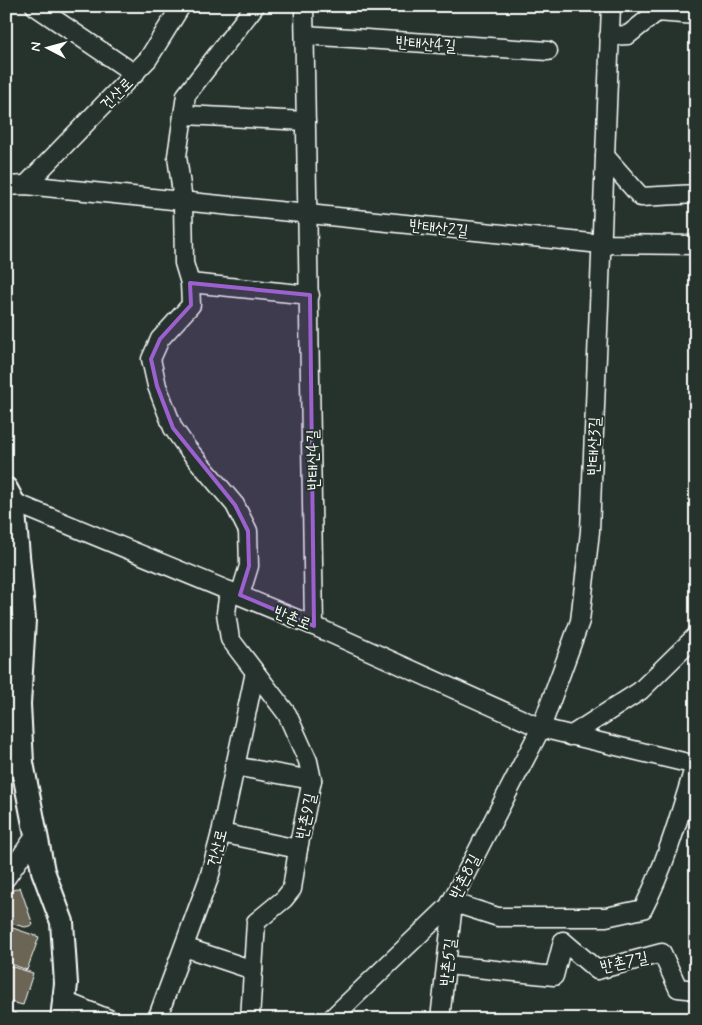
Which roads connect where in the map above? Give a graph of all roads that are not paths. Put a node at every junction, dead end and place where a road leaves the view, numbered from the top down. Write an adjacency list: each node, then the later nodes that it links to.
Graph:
1 (34, 6): 10 (street, 건산로)
2 (182, 6): 10 (street)
3 (255, 6): 11 (street)
4 (304, 6): 7 (street, 반태산4길)
5 (611, 6): 8 (street, 반태산3길)
6 (696, 15): 8 (street)
7 (305, 35): 9 (street, 반태산4길); 12 (street, 반태산4길)
8 (609, 36): 13 (street, 반태산3길)
9 (548, 50)
10 (135, 74): 14 (street, 건산로)
11 (184, 115): 12 (street); 17 (street)
12 (306, 121): 18 (street, 반태산4길)
13 (605, 156): 16 (street); 19 (street, 반태산3길)
14 (26, 185): 15 (street); 17 (street, 반태산2길)
15 (6, 186)
16 (696, 194)
17 (183, 201): 18 (street, 반태산2길); 21 (street)
18 (308, 213): 19 (street, 반태산2길); 22 (street, 반태산4길)
19 (601, 244): 20 (street, 반태산2길); 29 (street, 반태산3길)
20 (696, 245)
21 (190, 283): 22 (street); 24 (street)
22 (310, 295): 25 (street, 반태산4길)
23 (9, 496): 24 (street, 반촌로); 28 (street)
24 (234, 593): 25 (street, 반촌로); 27 (street, 반촌9길)
25 (314, 626): 29 (street, 반촌로)
26 (696, 636): 30 (street)
27 (255, 672): 32 (street, 건산로); 33 (street, 반촌9길)
28 (13, 703): 35 (street)
29 (541, 728): 30 (street, 반촌로); 38 (street, 반촌8길)
30 (570, 736): 31 (street, 반촌로)
31 (696, 765): 38 (street)
32 (234, 766): 33 (street); 34 (street, 건산로)
33 (312, 780): 36 (street, 반촌9길)
34 (220, 833): 36 (street); 39 (street, 건산로)
35 (36, 835): 37 (street); 43 (street)
36 (298, 849): 41 (street, 반촌9길)
37 (6, 878)
38 (450, 904): 40 (street, 반촌5길); 47 (street, 반촌8길)
39 (184, 947): 41 (street); 44 (street, 건산로)
40 (447, 964): 42 (street, 반촌7길); 48 (street, 반촌5길)
41 (253, 970): 46 (street, 반촌9길)
42 (696, 990)
43 (63, 1010): 45 (street)
44 (162, 1018)
45 (109, 1019)
46 (250, 1019)
47 (331, 1019)
48 (440, 1019)

